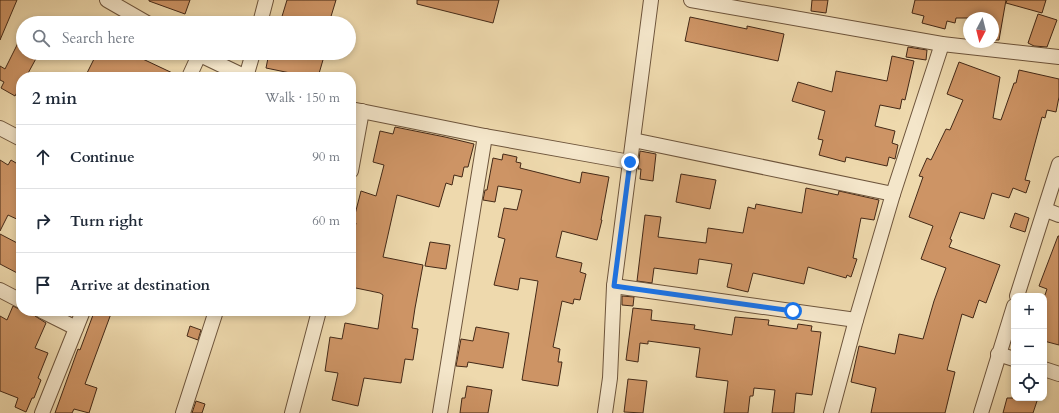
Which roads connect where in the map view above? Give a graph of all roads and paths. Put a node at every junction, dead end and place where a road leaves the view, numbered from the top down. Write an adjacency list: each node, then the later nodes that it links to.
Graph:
1 (107, 0): 5 (street)
2 (266, 0): 6 (street)
3 (651, 0): 19 (street)
4 (691, 0): 7 (street)
5 (135, 16)
6 (262, 16)
7 (942, 44): 8 (street); 22 (street)
8 (1059, 57)
9 (196, 60): 12 (street)
10 (211, 60): 13 (street)
11 (251, 60): 14 (street)
12 (191, 72)
13 (236, 72)
14 (247, 72)
15 (356, 110): 18 (street)
16 (0, 128): 17 (street)
17 (16, 136)
18 (485, 136): 20 (street); 43 (street)
19 (633, 140): 20 (street); 22 (street)
20 (630, 162): 25 (street)
21 (1059, 164): 23 (street)
22 (893, 194): 34 (street)
23 (1046, 210): 24 (street); 27 (street)
24 (1059, 215)
25 (614, 286): 34 (street); 44 (street)
26 (0, 290): 28 (street)
27 (1018, 293)
28 (16, 298)
29 (1011, 315): 36 (street)
30 (52, 316): 35 (street)
31 (81, 316): 35 (street)
32 (214, 316): 41 (street)
33 (317, 316): 42 (street)
34 (856, 320): 45 (street)
35 (76, 328): 40 (street)
36 (998, 354): 37 (street); 46 (street)
37 (1011, 358)
38 (1047, 370): 39 (street)
39 (1059, 374)
40 (42, 413)
41 (183, 413)
42 (292, 413)
43 (440, 413)
44 (605, 413)
45 (831, 413)
46 (981, 413)

